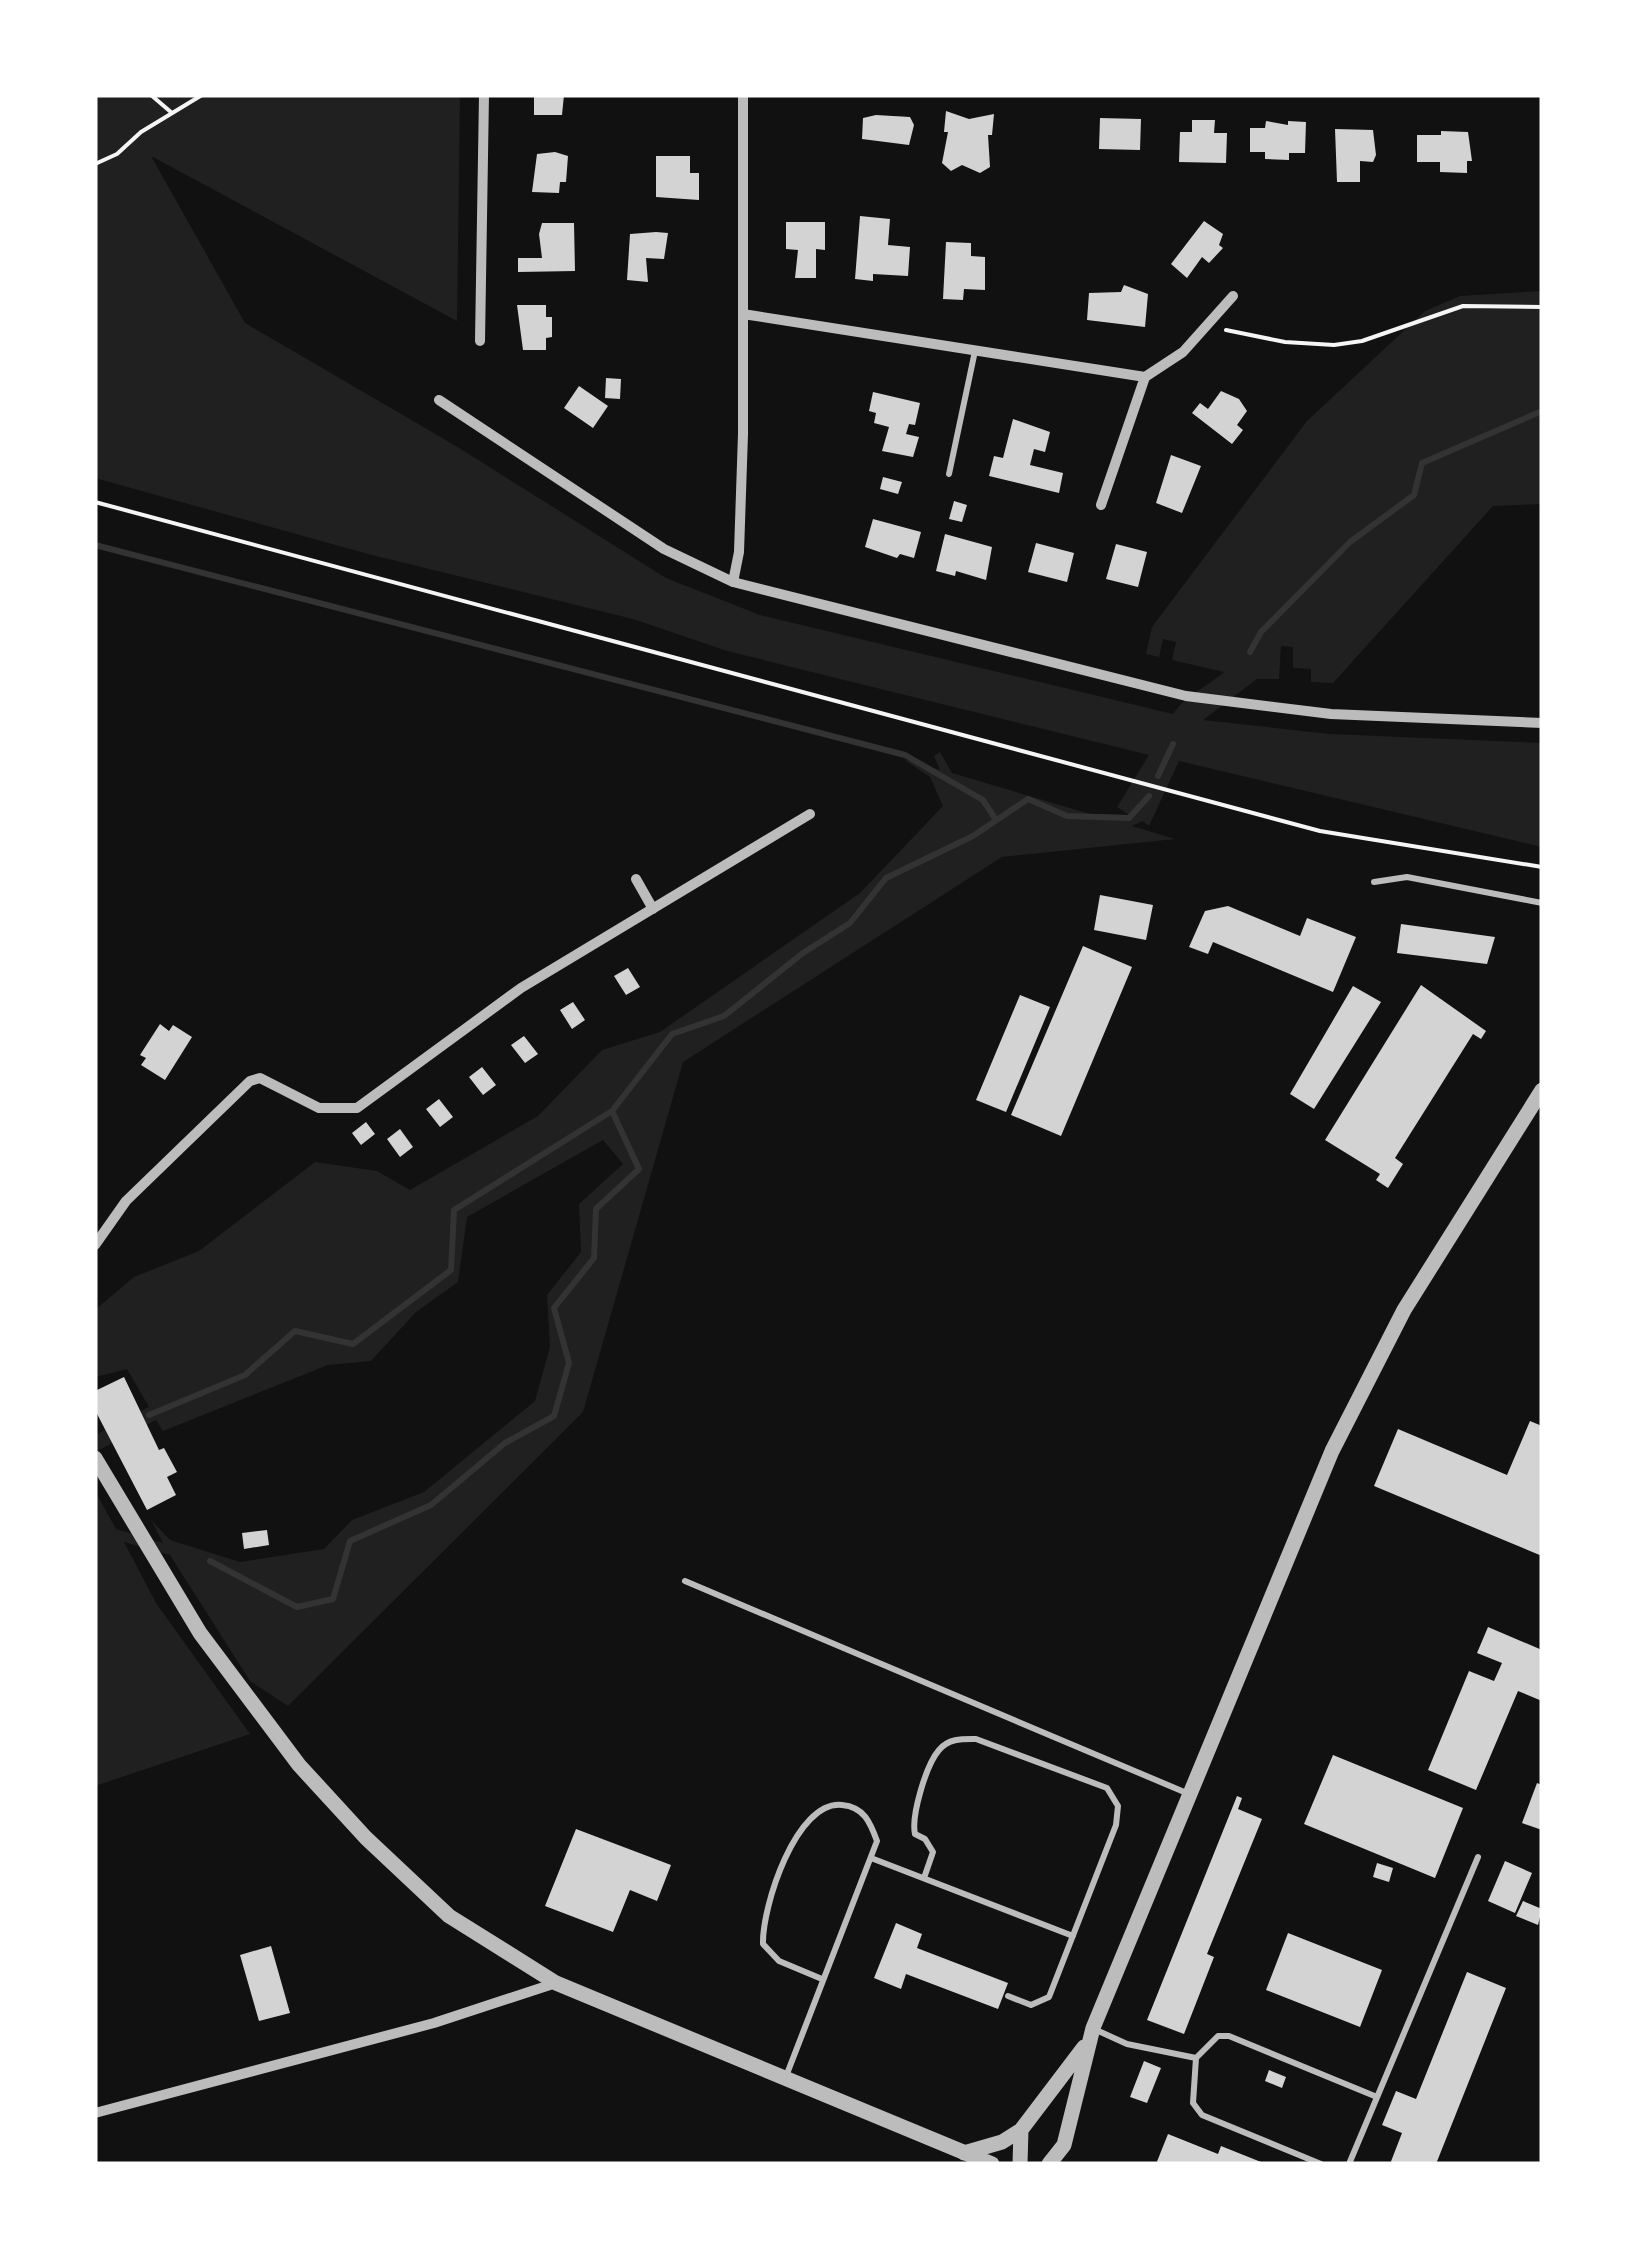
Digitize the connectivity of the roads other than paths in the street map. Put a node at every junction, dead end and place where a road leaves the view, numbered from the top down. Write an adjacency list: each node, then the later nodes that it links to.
1 (484, 95): 5 (street)
2 (743, 95): 4 (street)
3 (1233, 296): 7 (street)
4 (743, 314): 6 (street); 11 (street)
5 (480, 341)
6 (975, 352): 7 (street); 9 (lane)
7 (1145, 377): 10 (street)
8 (438, 400): 11 (street)
9 (949, 474)
10 (1101, 505)
11 (733, 582): 12 (street)
12 (1542, 724)
13 (810, 814): 17 (street)
14 (636, 879): 17 (street)
15 (1374, 882): 16 (lane)
16 (1542, 904)
17 (653, 909): 19 (street)
18 (1542, 1090): 22 (street)
19 (95, 1245)
20 (95, 1458): 28 (street)
21 (685, 1581): 22 (lane)
22 (1190, 1794): 30 (street)
23 (1478, 1857): 33 (lane)
24 (871, 1858): 25 (lane); 27 (lane); 27 (lane)
25 (924, 1878): 26 (lane); 26 (lane)
26 (1073, 1936): 29 (lane)
27 (822, 1979): 32 (lane)
28 (556, 1983): 32 (street); 34 (street)
29 (1008, 1996)
30 (1090, 2036): 31 (lane); 35 (street); 36 (street)
31 (1196, 2058): 33 (lane); 42 (lane)
32 (784, 2080): 37 (street)
33 (1377, 2097): 43 (lane)
34 (95, 2113)
35 (1021, 2130): 37 (street); 39 (street)
36 (1064, 2145): 40 (street); 41 (street)
37 (964, 2153): 38 (street)
38 (992, 2164)
39 (1020, 2164)
40 (1049, 2164)
41 (1066, 2164)
42 (1321, 2164)
43 (1349, 2164)

